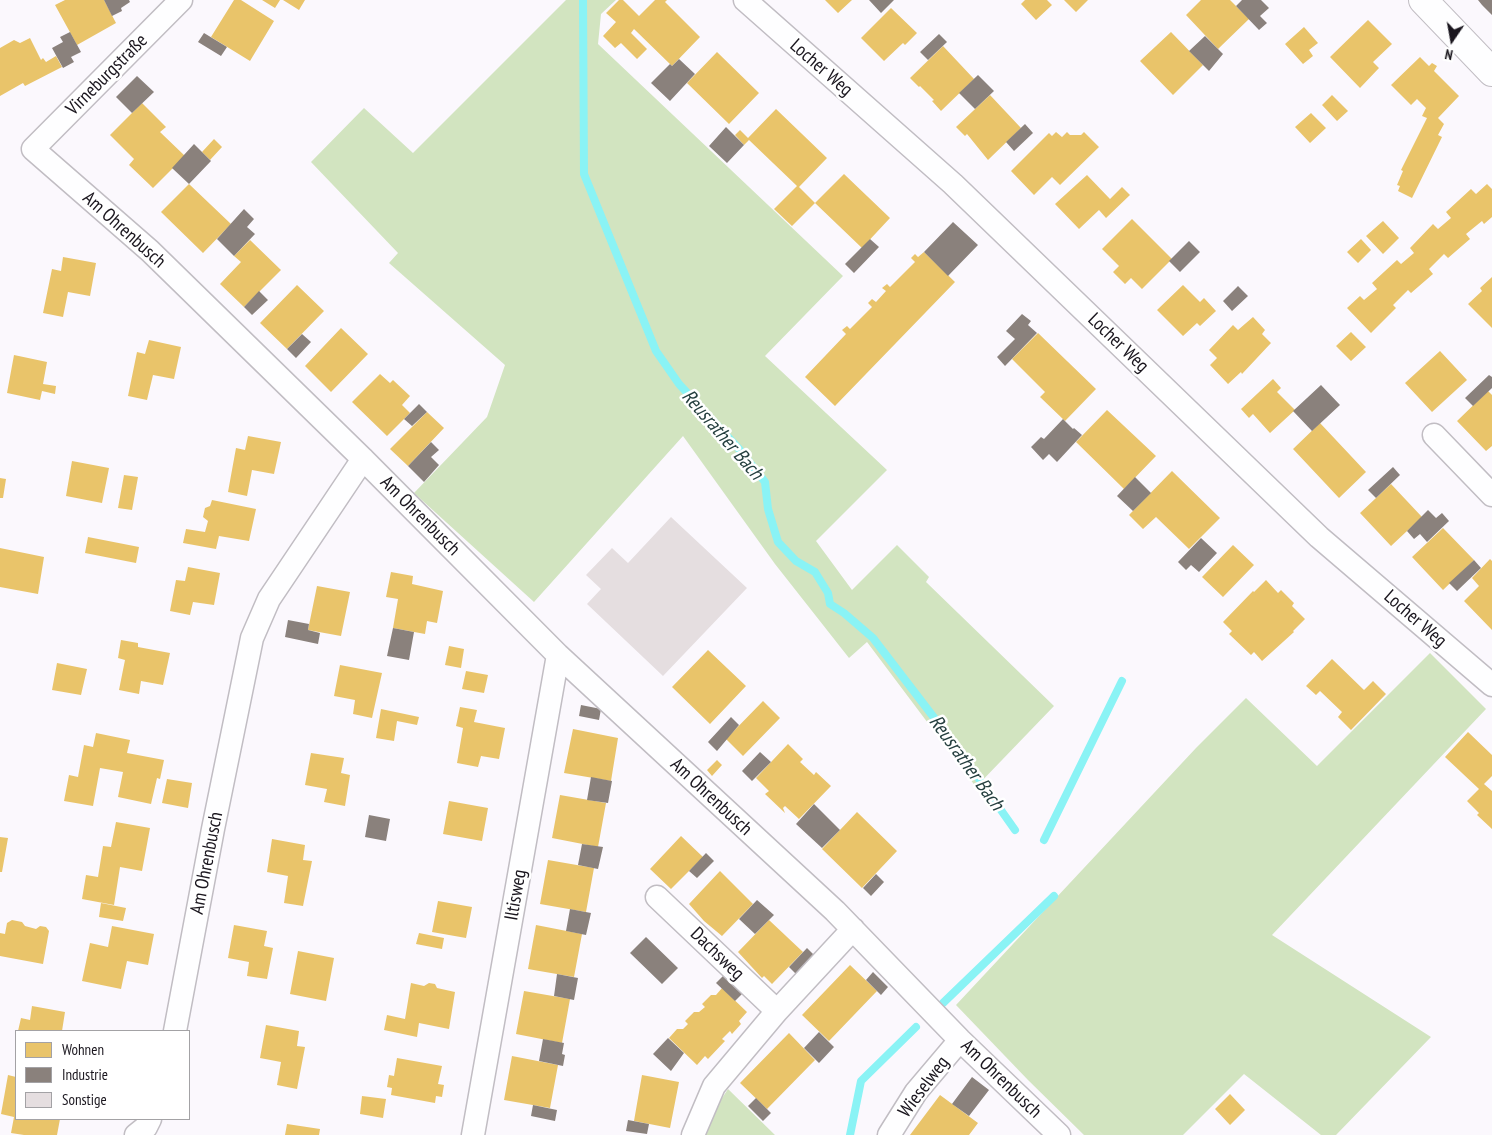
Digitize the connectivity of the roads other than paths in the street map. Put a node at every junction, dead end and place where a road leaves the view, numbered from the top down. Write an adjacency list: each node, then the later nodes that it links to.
1 (181, 0): 5 (street, Virneburgstraße)
2 (746, 0): 10 (street, Locher Weg)
3 (1423, 0): 4 (main road)
4 (1492, 72)
5 (33, 149): 7 (street, Am Ohrenbusch)
6 (1434, 435): 8 (street)
7 (363, 459): 9 (street, Am Ohrenbusch); 14 (street, Am Ohrenbusch)
8 (1492, 495)
9 (558, 655): 12 (street, Am Ohrenbusch); 18 (street, Iltisweg)
10 (1490, 679)
11 (657, 897): 13 (street, Dachsweg)
12 (853, 929): 13 (street); 15 (street, Am Ohrenbusch)
13 (777, 1011): 19 (street)
14 (175, 1030)
15 (960, 1040): 20 (street, Wieselweg); 21 (street, Am Ohrenbusch)
16 (150, 1120): 17 (street)
17 (136, 1135)
18 (474, 1135)
19 (693, 1135)
20 (889, 1135)
21 (1059, 1135)

